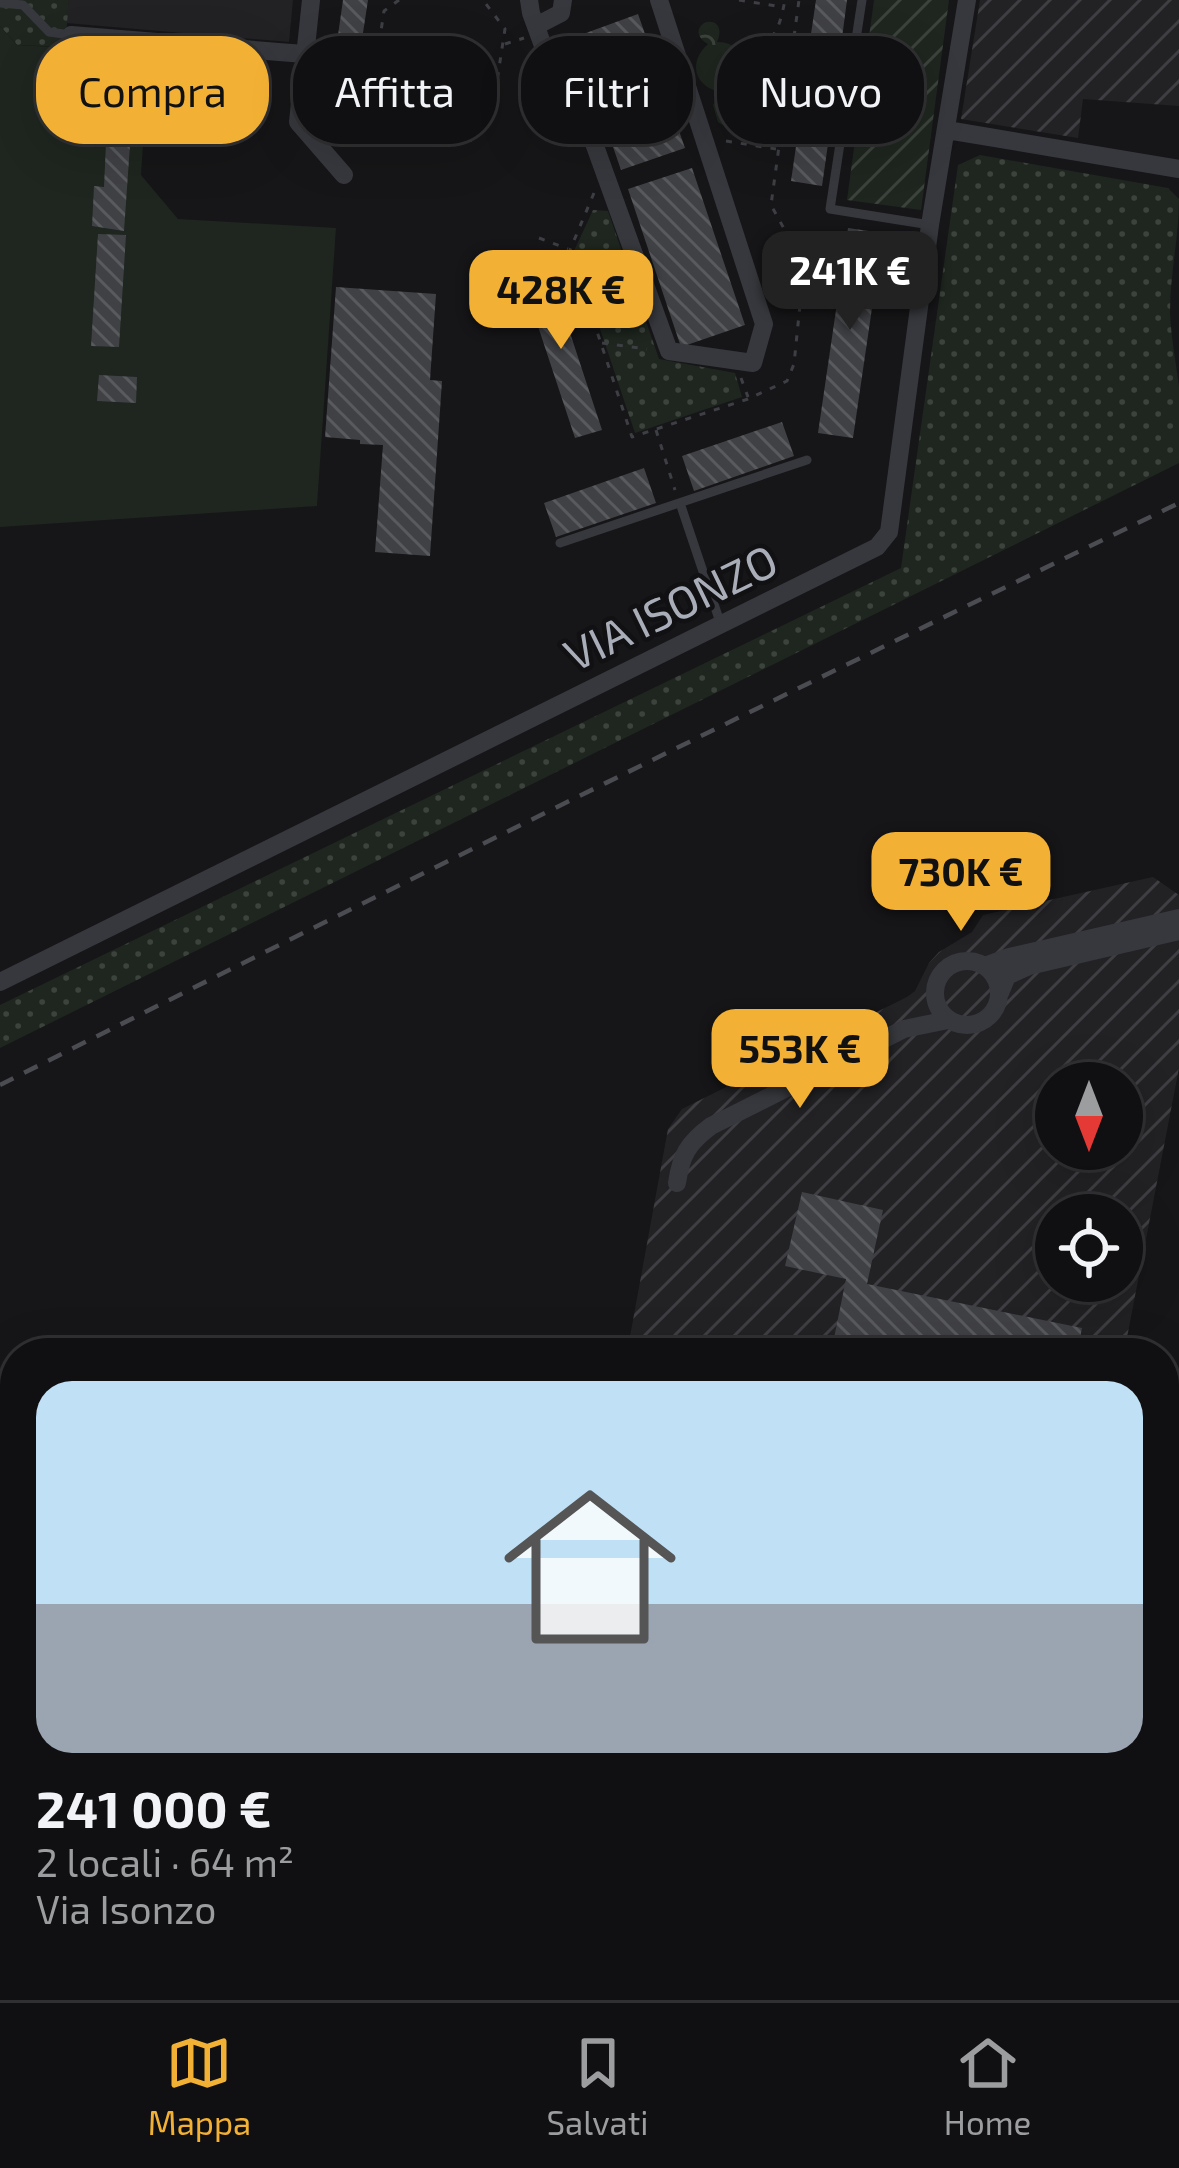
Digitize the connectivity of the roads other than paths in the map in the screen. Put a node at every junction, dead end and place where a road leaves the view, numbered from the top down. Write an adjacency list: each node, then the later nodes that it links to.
1 (311, 0): 10 (street)
2 (529, 0): 8 (street)
3 (563, 0): 8 (street)
4 (659, 0): 8 (street)
5 (862, 0): 16 (lane)
6 (967, 0): 12 (street, VIA ISONZO)
7 (0, 3): 9 (lane)
8 (536, 26)
9 (71, 35): 11 (street)
10 (306, 36)
11 (293, 54)
12 (947, 130): 14 (street); 16 (street, VIA ISONZO)
13 (317, 144): 15 (street)
14 (1179, 169)
15 (344, 175)
16 (930, 225): 20 (street, VIA ISONZO)
17 (807, 460): 18 (lane)
18 (680, 503): 19 (lane); 20 (lane)
19 (560, 543)
20 (721, 625): 24 (street, VIA ISONZO)
21 (1179, 918): 23 (street)
22 (1179, 932): 26 (street)
23 (985, 967): 25 (street); 26 (street)
24 (0, 982)
25 (934, 991): 27 (street); 28 (street)
26 (999, 998): 27 (street)
27 (948, 1020): 28 (street)
28 (904, 1029): 29 (street)
29 (677, 1183)

